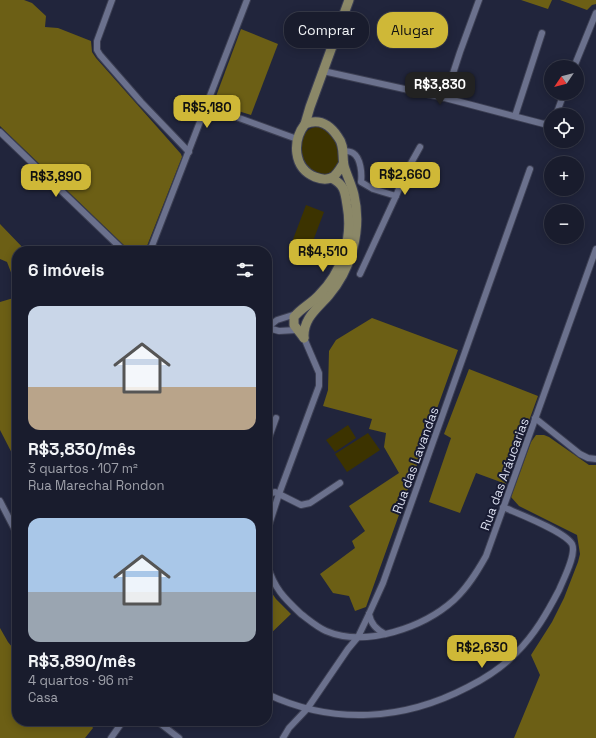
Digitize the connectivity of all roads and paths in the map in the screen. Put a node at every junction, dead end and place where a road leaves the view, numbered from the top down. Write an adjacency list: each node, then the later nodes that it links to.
1 (112, 0): 20 (street)
2 (247, 0): 10 (street)
3 (349, 0): 8 (street)
4 (479, 0): 9 (street)
5 (596, 13): 7 (street)
6 (542, 33): 12 (street)
7 (577, 60)
8 (323, 71): 9 (street); 11 (street)
9 (445, 98): 12 (street)
10 (206, 106): 17 (street); 20 (street)
11 (310, 107): 13 (street); 14 (street)
12 (515, 116): 15 (street)
13 (316, 121): 14 (street); 19 (street)
14 (305, 124): 17 (street)
15 (544, 124)
16 (0, 132): 25 (street)
17 (297, 139): 23 (street)
18 (420, 147): 24 (street)
19 (343, 151): 21 (street); 24 (street)
20 (189, 152): 26 (street)
21 (343, 164): 23 (street); 33 (street)
22 (530, 169): 46 (street, Rua das Lavandas)
23 (331, 178): 29 (street)
24 (396, 196): 28 (street)
25 (119, 246)
26 (152, 246)
27 (596, 249): 35 (street, Rua das Aráucarias)
28 (360, 274)
29 (296, 314): 30 (street); 32 (street)
30 (272, 325)
31 (272, 329): 32 (street)
32 (296, 330): 33 (street)
33 (304, 338): 40 (street)
34 (276, 418): 36 (street)
35 (536, 418): 37 (street); 42 (street, Rua das Aráucarias)
36 (272, 429)
37 (596, 460)
38 (340, 483): 40 (street)
39 (272, 493): 40 (street)
40 (279, 494): 43 (street)
41 (0, 501): 44 (street)
42 (503, 507): 47 (street, Rua das Aráucarias); 50 (street)
43 (272, 516)
44 (12, 524)
45 (272, 580): 48 (street, Rua das Aráucarias)
46 (369, 614): 47 (street); 48 (street, Rua das Lavandas)
47 (385, 634): 48 (street, Rua das Aráucarias)
48 (358, 637): 50 (street, Rua das Lavandas)
49 (272, 696): 50 (street)
50 (307, 709): 55 (street, Rua das Lavandas)
51 (119, 726): 53 (street)
52 (163, 726): 54 (street)
53 (110, 738)
54 (179, 738)
55 (283, 738)

